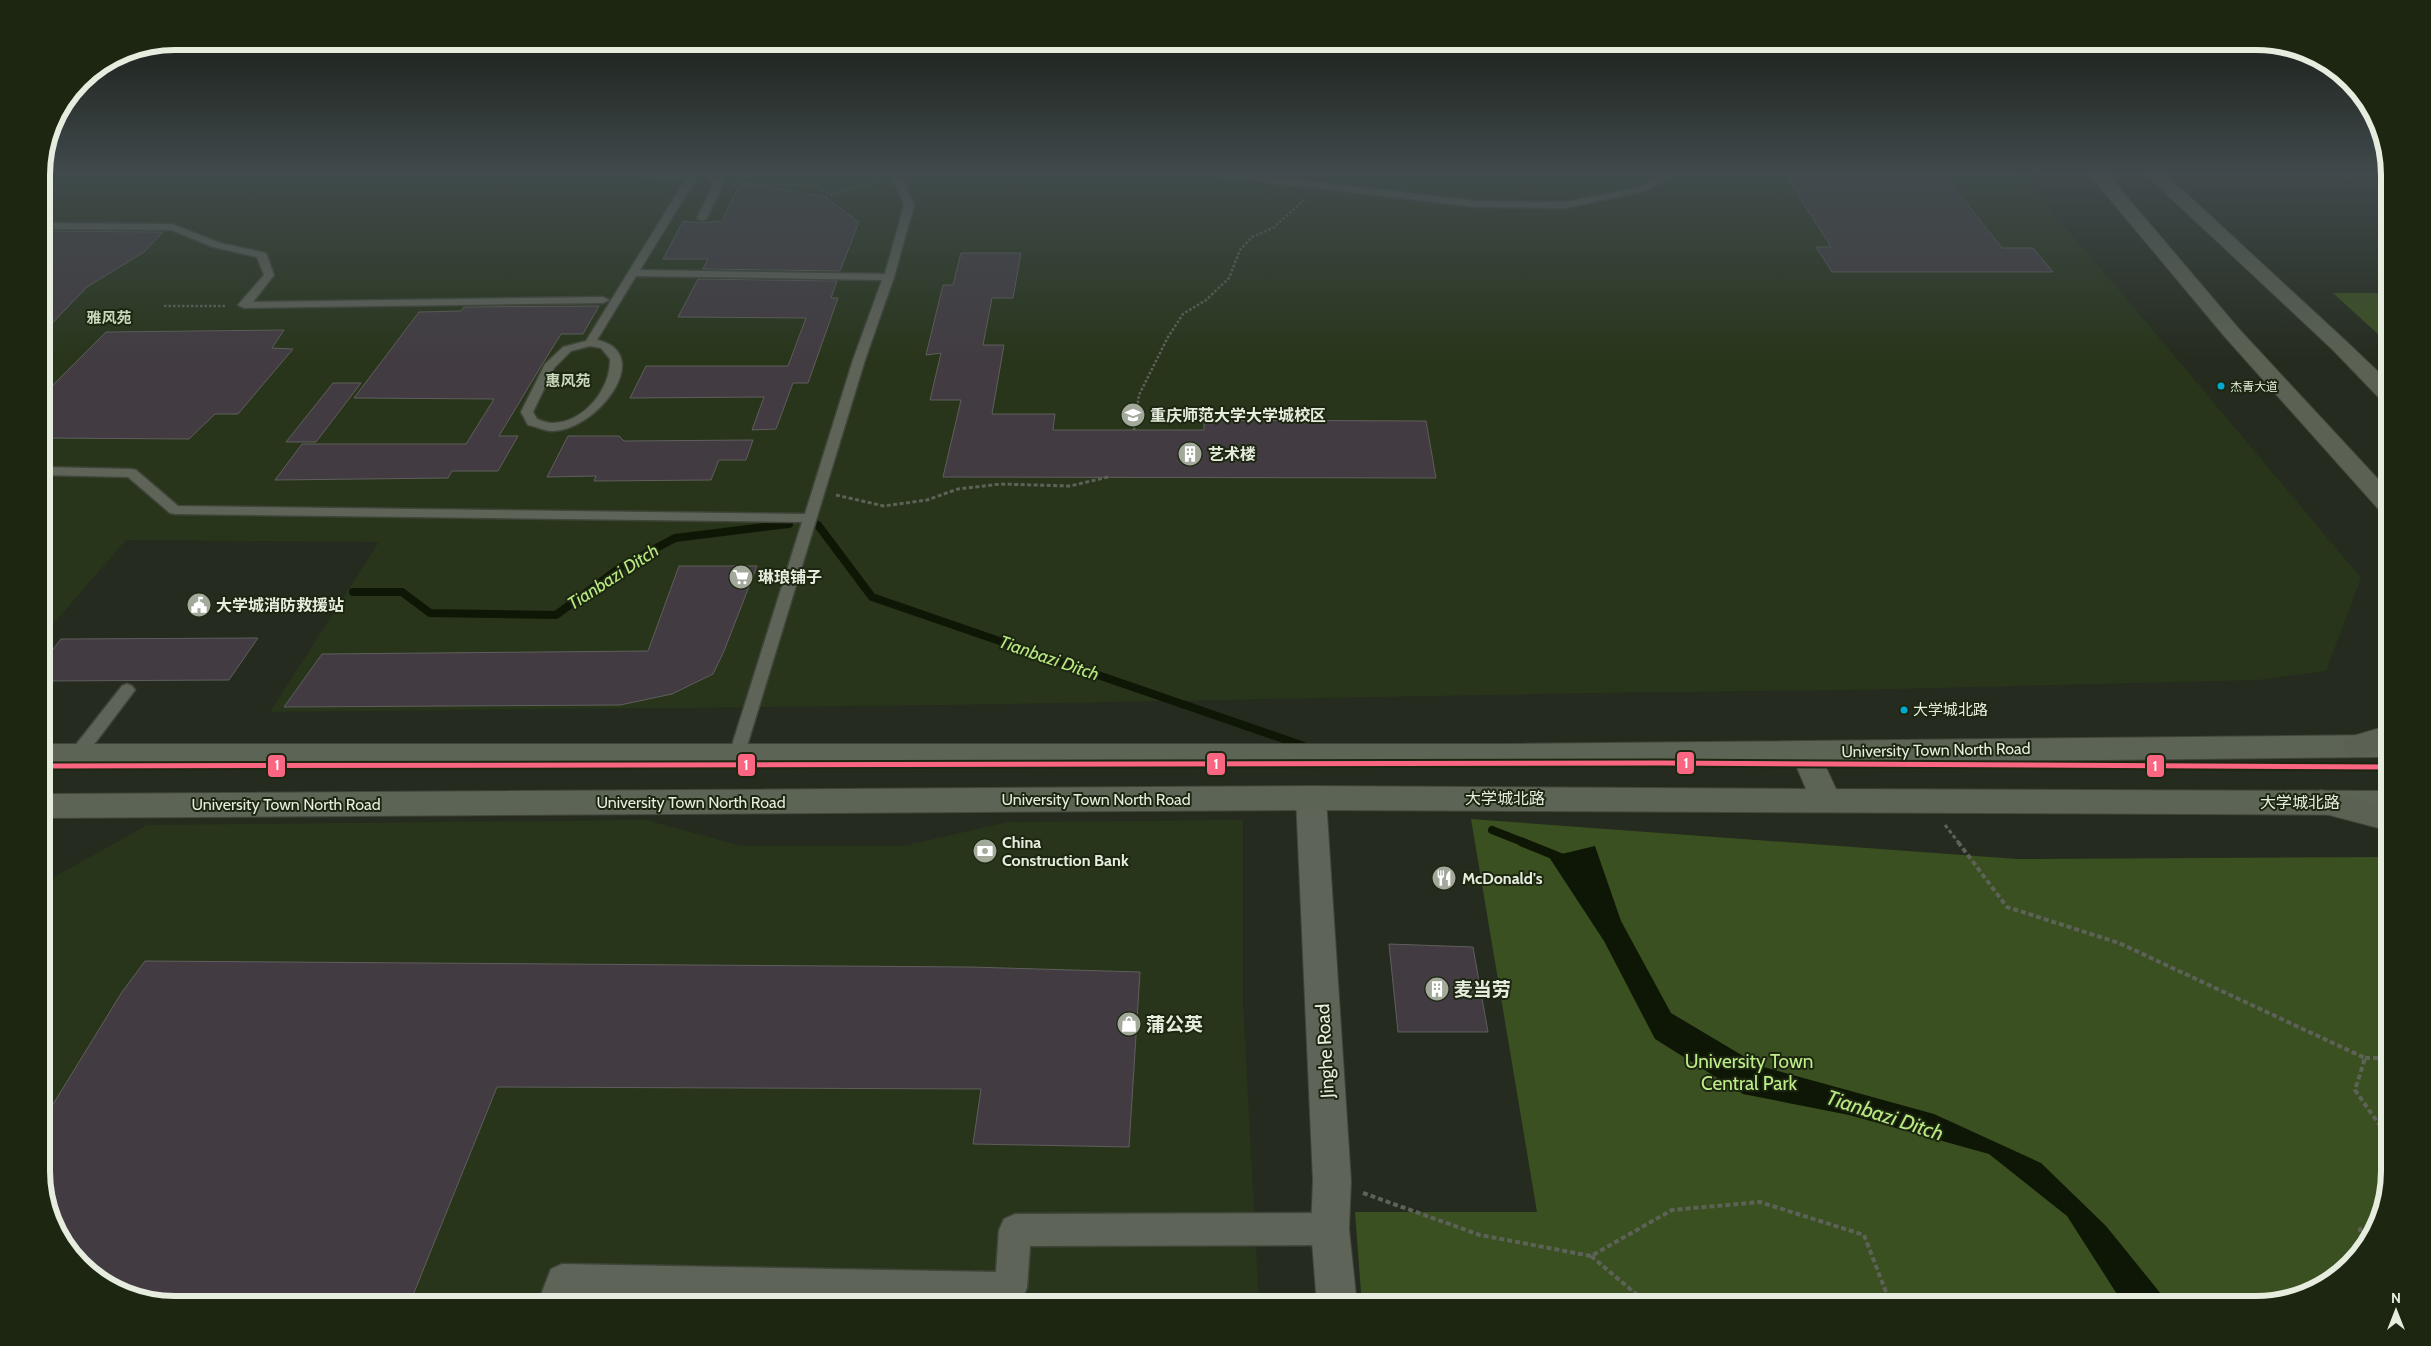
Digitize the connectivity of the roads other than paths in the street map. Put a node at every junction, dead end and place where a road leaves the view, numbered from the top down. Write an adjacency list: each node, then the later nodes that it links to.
1 (193, 235): 8 (lane)
2 (654, 235): 6 (lane)
3 (901, 235): 7 (lane)
4 (2149, 235): 12 (highway)
5 (2220, 235): 10 (highway)
6 (630, 273): 7 (lane); 9 (lane)
7 (889, 277): 13 (lane)
8 (603, 300)
9 (590, 343): 9 (lane)
10 (2381, 387)
11 (50, 471): 13 (lane)
12 (2381, 497)
13 (810, 518): 19 (lane)
14 (127, 690): 21 (lane)
15 (2381, 739): 16 (highway)
16 (2356, 746): 17 (main road, University Town North Road); 18 (main road, University Town North Road)
17 (2381, 746)
18 (1805, 752): 19 (main road, University Town North Road); 23 (main road)
19 (737, 754): 21 (main road, University Town North Road)
20 (50, 755): 21 (main road, University Town North Road)
21 (77, 755)
22 (1325, 798): 23 (main road, 大学城北路); 26 (main road, University Town North Road); 28 (street, Jinghe Road)
23 (1826, 800): 24 (main road, 大学城北路)
24 (2321, 802): 25 (main road, 大学城北路); 27 (highway)
25 (2381, 803)
26 (50, 811)
27 (2381, 817)
28 (1330, 1229): 29 (street); 30 (street, Jinghe Road)
29 (557, 1296)
30 (1336, 1296)

